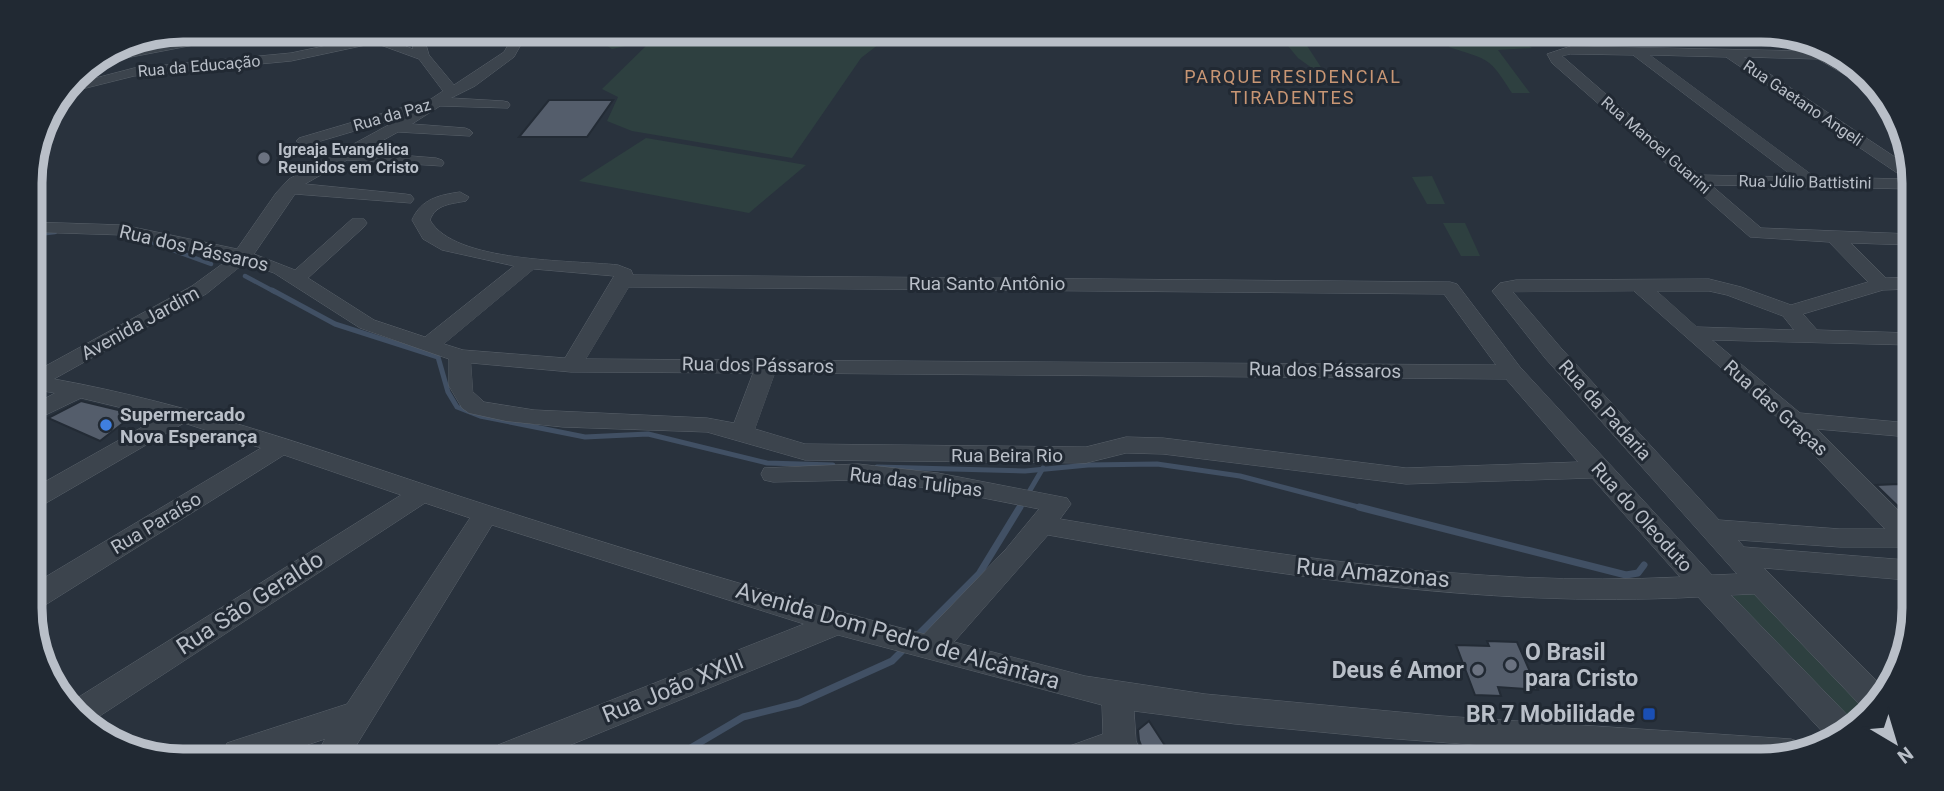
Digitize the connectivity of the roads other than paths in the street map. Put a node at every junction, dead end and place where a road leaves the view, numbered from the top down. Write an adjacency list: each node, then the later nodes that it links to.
1 (188, 42): 9 (street)
2 (288, 42): 3 (street)
3 (343, 42)
4 (348, 42): 14 (street, Rua da Educação)
5 (387, 42): 8 (street)
6 (516, 42): 15 (street)
7 (1597, 42): 10 (street)
8 (418, 43): 15 (street)
9 (134, 51)
10 (1609, 51): 11 (street); 23 (street, Rua Manoel Guarini)
11 (1637, 52): 12 (street); 24 (street)
12 (1729, 53): 13 (street); 22 (street, Rua Gaetano Angeli)
13 (1818, 55)
14 (80, 86)
15 (444, 97): 16 (street); 17 (street); 19 (street, Rua da Paz)
16 (503, 105)
17 (394, 127): 18 (street); 20 (street)
18 (465, 133)
19 (304, 141)
20 (342, 155): 21 (street); 26 (street)
21 (436, 163)
22 (1901, 168)
23 (1697, 180): 24 (street, Rua Júlio Battistini); 31 (street, Rua Manoel Guarini)
24 (1811, 182): 25 (street, Rua Júlio Battistini)
25 (1902, 184)
26 (290, 188): 28 (street); 33 (street, Avenida Jardim)
27 (460, 197): 34 (street)
28 (405, 199)
29 (358, 223): 35 (street)
30 (42, 227): 33 (street, Rua dos Pássaros)
31 (1836, 238): 32 (street); 38 (street)
32 (1902, 240)
33 (243, 256): 35 (street, Rua dos Pássaros); 50 (street, Avenida Jardim)
34 (530, 263): 36 (street, Rua Santo Antônio); 45 (street)
35 (297, 278): 45 (street, Rua dos Pássaros)
36 (623, 281): 40 (street, Rua Santo Antônio); 47 (street)
37 (1902, 283): 38 (street)
38 (1881, 284): 41 (street)
39 (1639, 285): 41 (street); 42 (street, Rua das Graças); 65 (street, Rua da Padaria)
40 (1452, 289): 49 (street, Rua do Oleoduto)
41 (1790, 312): 43 (street)
42 (1691, 333): 43 (street); 55 (street, Rua das Graças)
43 (1813, 338): 44 (street)
44 (1902, 339)
45 (429, 345): 46 (street, Rua dos Pássaros)
46 (460, 356): 47 (street, Rua dos Pássaros); 57 (street, Rua Beira Rio)
47 (571, 365): 48 (street, Rua dos Pássaros)
48 (767, 365): 49 (street, Rua dos Pássaros); 57 (street)
49 (1512, 372): 59 (street, Rua do Oleoduto)
50 (42, 376)
51 (42, 384): 52 (street, Avenida Dom Pedro de Alcântara)
52 (77, 391): 53 (street); 54 (street, Avenida Dom Pedro de Alcântara)
53 (42, 410)
54 (181, 415): 58 (street, Avenida Dom Pedro de Alcântara); 62 (street)
55 (1794, 420): 56 (street); 66 (street, Rua das Graças)
56 (1902, 429)
57 (742, 432): 59 (street, Rua Beira Rio)
58 (280, 447): 61 (street, Avenida Dom Pedro de Alcântara); 72 (street, Rua Paraíso)
59 (1600, 470): 71 (street, Rua do Oleoduto)
60 (773, 474): 63 (street, Rua das Tulipas)
61 (424, 492): 64 (street, Avenida Dom Pedro de Alcântara); 77 (street, Rua São Geraldo)
62 (42, 494)
63 (1048, 510): 71 (street, Rua Amazonas); 74 (street)
64 (486, 514): 73 (street, Avenida Dom Pedro de Alcântara); 78 (street)
65 (1715, 529): 67 (street); 68 (street)
66 (1902, 531)
67 (1902, 537)
68 (1738, 556): 69 (street); 70 (street)
69 (1902, 570)
70 (1762, 583): 71 (street, Rua Amazonas); 76 (street)
71 (1706, 588): 79 (street, Rua do Oleoduto)
72 (42, 593)
73 (837, 623): 74 (street, Avenida Dom Pedro de Alcântara); 82 (street, Rua João XXIII)
74 (922, 647): 75 (street, Avenida Dom Pedro de Alcântara)
75 (1117, 695): 83 (street); 84 (street, Avenida Dom Pedro de Alcântara)
76 (1871, 696)
77 (85, 709)
78 (356, 715): 80 (street); 81 (street)
79 (1837, 726)
80 (254, 749)
81 (336, 749)
82 (525, 749)
83 (1124, 749)
84 (1731, 749)

